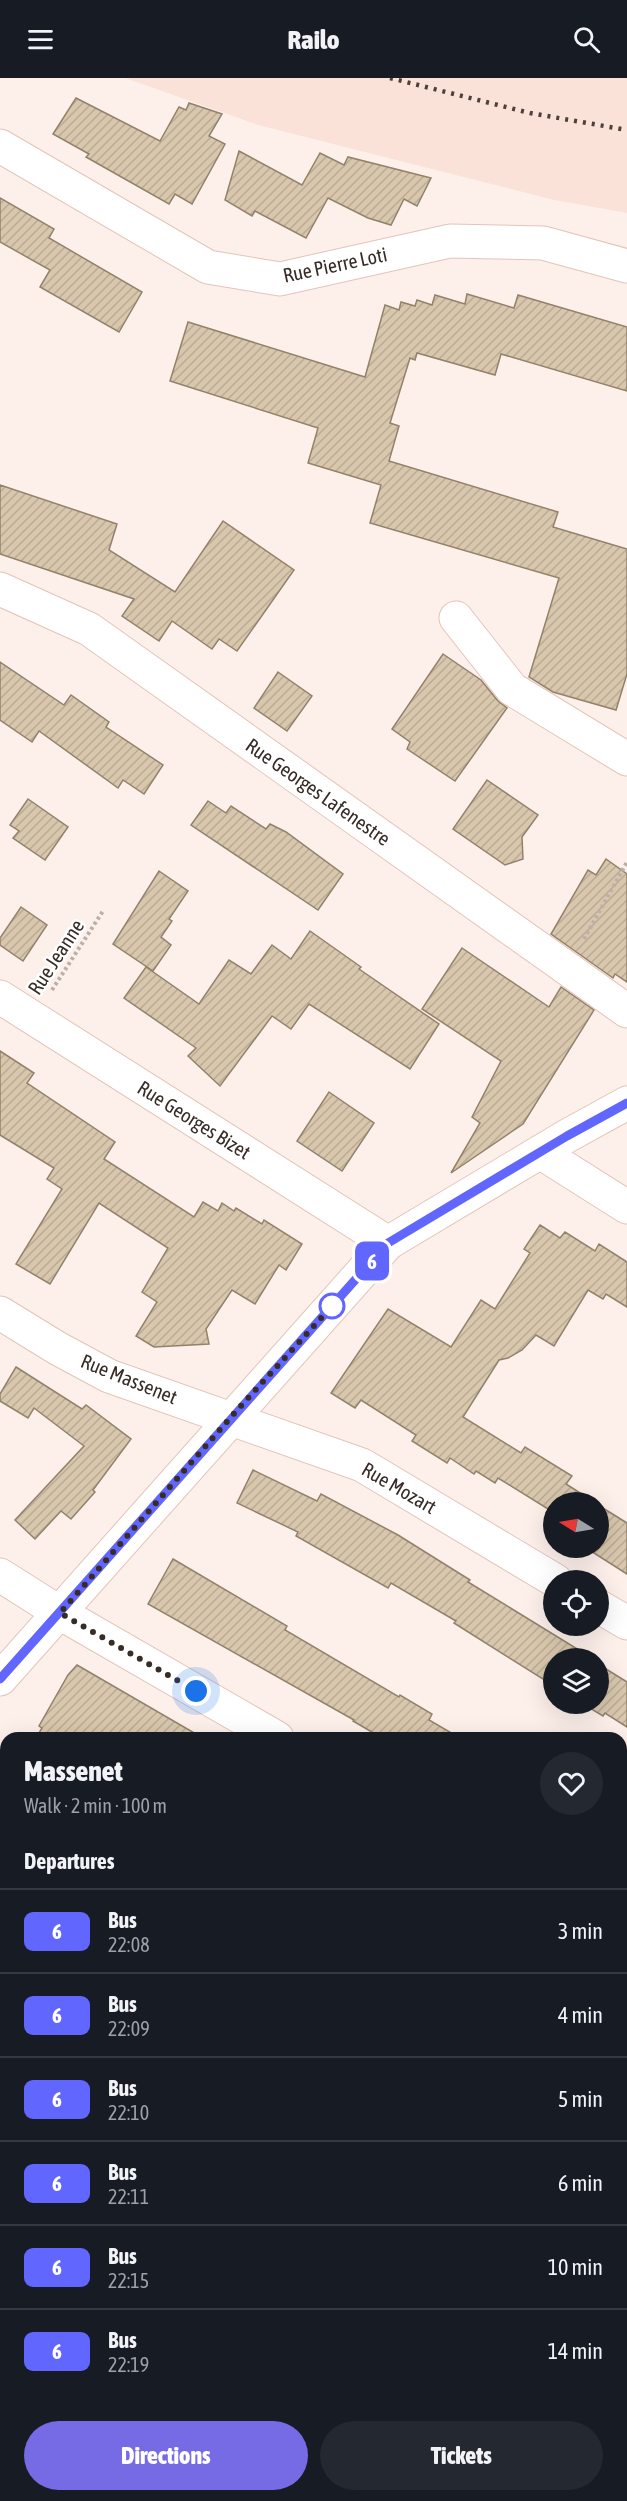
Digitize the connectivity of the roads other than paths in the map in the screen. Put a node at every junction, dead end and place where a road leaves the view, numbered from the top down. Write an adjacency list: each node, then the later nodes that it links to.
1 (0, 146): 2 (street, Rue Pierre Loti)
2 (627, 266)
3 (0, 589): 7 (street, Rue Georges Lafenestre)
4 (456, 618): 5 (street)
5 (627, 759)
6 (0, 997): 11 (street, Rue Georges Bizet)
7 (627, 1011)
8 (627, 1103): 9 (street)
9 (540, 1152): 10 (street); 11 (street)
10 (627, 1207)
11 (388, 1243): 13 (street)
12 (0, 1313): 13 (street, Rue Massenet)
13 (231, 1417): 14 (street, Rue Mozart); 17 (street)
14 (543, 1573)
15 (0, 1575): 17 (street)
16 (609, 1612): 18 (street)
17 (60, 1613): 19 (street); 20 (street)
18 (627, 1623)
19 (0, 1679)
20 (267, 1732)

